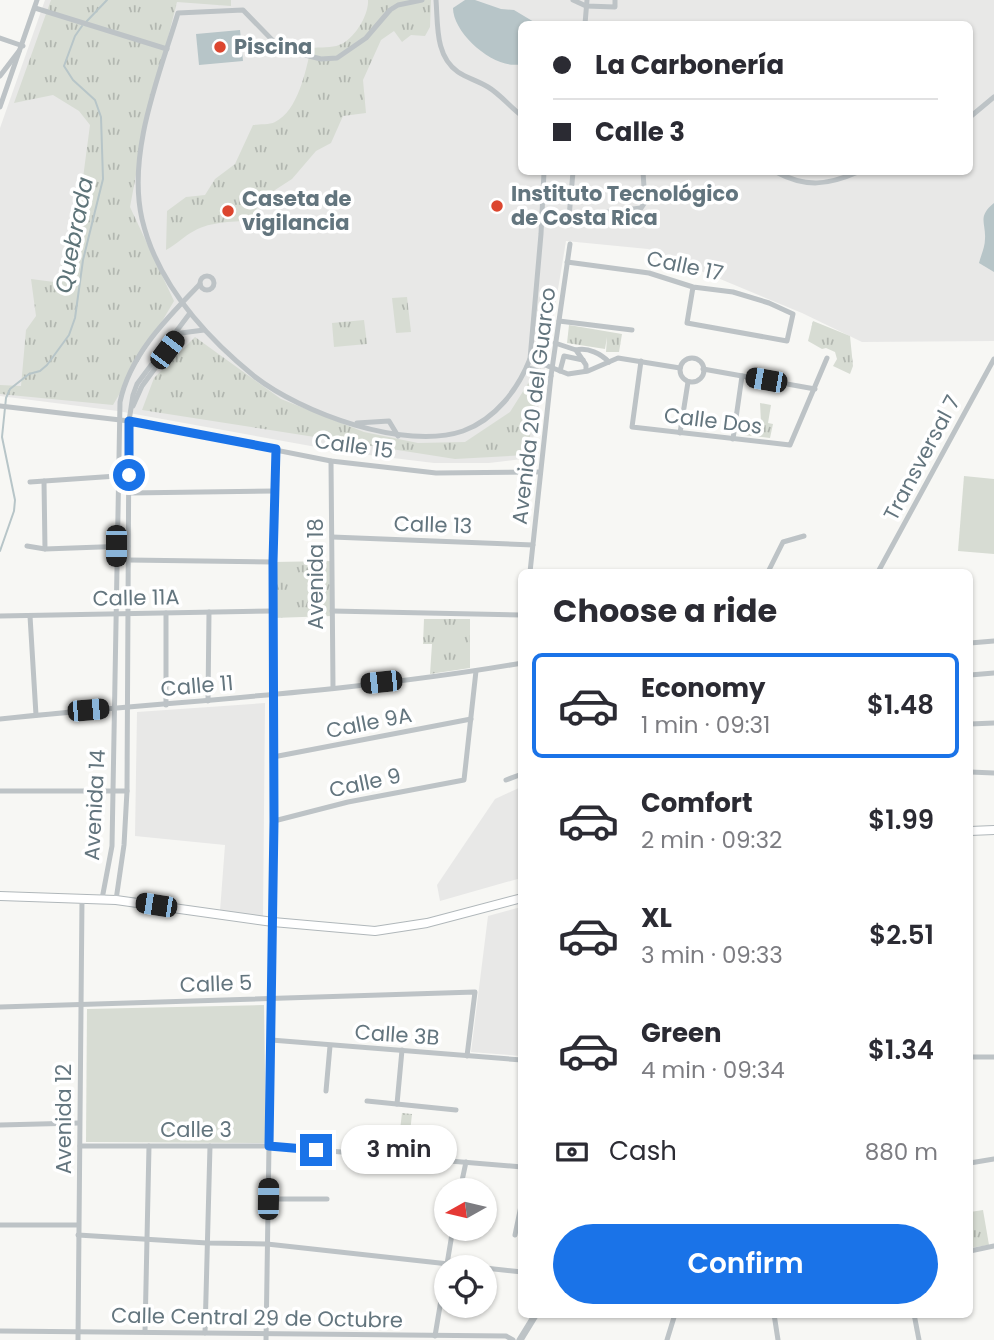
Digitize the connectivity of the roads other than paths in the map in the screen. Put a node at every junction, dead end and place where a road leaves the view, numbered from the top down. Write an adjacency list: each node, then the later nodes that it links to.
1 (37, 0): 7 (street)
2 (422, 0): 11 (street)
3 (436, 0): 15 (street)
4 (573, 0): 6 (street)
5 (615, 0): 6 (street)
6 (586, 3): 8 (street)
7 (34, 8): 10 (street); 11 (street)
8 (585, 21)
9 (0, 38): 10 (street)
10 (23, 46): 12 (street); 14 (street)
11 (167, 49): 28 (street)
12 (0, 76)
13 (994, 97): 16 (street)
14 (0, 107)
15 (518, 112)
16 (973, 114)
17 (544, 175): 23 (street)
18 (573, 175): 22 (street)
19 (643, 175): 22 (street)
20 (783, 175): 21 (street)
21 (849, 175)
22 (569, 218): 23 (street)
23 (542, 223): 36 (street)
24 (570, 244): 25 (street, Avenida 20 del Guarco)
25 (567, 262): 27 (street, Calle 17); 30 (street, Avenida 20 del Guarco)
26 (200, 284): 28 (street, Avenida 14)
27 (693, 286): 27 (street, Calle 17)
28 (181, 302): 29 (street); 53 (street, Avenida 14)
29 (190, 313): 31 (street); 52 (street)
30 (559, 320): 32 (street); 33 (street, Avenida 20 del Guarco)
31 (204, 330): 52 (street); 55 (street)
32 (632, 330)
33 (555, 343): 34 (street); 42 (street, Avenida 20 del Guarco)
34 (576, 350): 38 (street); 40 (street)
35 (827, 358): 50 (street)
36 (530, 359): 41 (street); 42 (street)
37 (994, 359): 78 (street, Transversal 7)
38 (583, 360): 45 (street); 46 (street)
39 (641, 361): 40 (street); 43 (street); 56 (street, Calle Dos)
40 (609, 362): 46 (street)
41 (527, 367): 47 (street); 57 (street)
42 (552, 368): 45 (street); 47 (street, Avenida 20 del Guarco)
43 (680, 368): 44 (street); 49 (street)
44 (703, 369): 48 (street); 49 (street)
45 (560, 371): 46 (street)
46 (586, 371)
47 (551, 376): 61 (street, Avenida 20 del Guarco)
48 (742, 376): 50 (street); 58 (street)
49 (688, 382): 56 (street)
50 (815, 388): 58 (street, Calle Dos)
51 (0, 407): 53 (street, Calle 15)
52 (131, 412): 54 (street, Avenida 14)
53 (118, 419): 54 (street, Calle 15); 62 (street, Avenida 14)
54 (129, 421): 59 (street, Calle 15); 66 (street, Avenida 14)
55 (353, 423): 57 (street); 57 (street)
56 (680, 433): 58 (street, Calle Dos)
57 (398, 436)
58 (733, 439)
59 (276, 449): 60 (street, Calle 15); 65 (street)
60 (331, 461): 61 (street, Calle 15); 68 (street, Avenida 18)
61 (539, 472): 69 (street, Avenida 20 del Guarco)
62 (117, 476): 63 (street); 70 (street, Avenida 14)
63 (44, 481): 64 (street); 73 (street)
64 (30, 482)
65 (274, 491): 66 (street); 75 (street)
66 (129, 492): 71 (street, Avenida 14)
67 (804, 536): 77 (street)
68 (332, 537): 69 (street, Calle 13); 80 (street, Avenida 18)
69 (533, 545): 76 (street, Avenida 20 del Guarco)
70 (116, 546): 71 (street); 73 (street); 83 (street, Avenida 14)
71 (128, 546): 74 (street, Avenida 14)
72 (27, 547): 73 (street)
73 (45, 549)
74 (129, 560): 75 (street); 84 (street, Avenida 14)
75 (273, 562): 79 (street)
76 (530, 569)
77 (770, 569)
78 (880, 569)
79 (272, 611): 81 (street, Calle 11A); 95 (street)
80 (332, 611): 86 (street); 94 (street, Avenida 18)
81 (209, 612): 82 (street, Calle 11A); 96 (street)
82 (166, 613): 84 (street, Calle 11A); 97 (street)
83 (115, 614): 84 (street, Calle 11A); 85 (street, Calle 11A); 99 (street, Avenida 14)
84 (127, 614): 98 (street, Avenida 14)
85 (30, 615): 87 (street, Calle 11A); 100 (street)
86 (518, 615)
87 (0, 616)
88 (994, 641): 89 (street)
89 (973, 643)
90 (518, 663): 91 (street, Calle 11)
91 (476, 671): 94 (street, Calle 11); 102 (street)
92 (994, 673): 93 (street)
93 (973, 675)
94 (333, 687): 95 (street, Calle 11)
95 (272, 696): 96 (street, Calle 11); 105 (street)
96 (208, 701): 97 (street, Calle 11)
97 (166, 705): 98 (street, Calle 11)
98 (128, 707): 99 (street, Calle 11); 112 (street, Avenida 14)
99 (115, 708): 100 (street, Calle 11); 111 (street, Avenida 14)
100 (36, 715): 101 (street, Calle 11)
101 (0, 719)
102 (471, 719): 105 (street, Calle 9A); 113 (street, Calle 9)
103 (994, 723): 104 (street)
104 (973, 724)
105 (273, 757): 113 (street)
106 (973, 772): 107 (street)
107 (994, 774)
108 (518, 776): 109 (street)
109 (506, 780)
110 (0, 791): 111 (street)
111 (113, 791): 112 (street); 118 (street, Avenida 14)
112 (127, 791): 120 (street, Avenida 14)
113 (274, 821): 121 (street)
114 (993, 829): 115 (main road)
115 (973, 831)
116 (0, 896): 117 (main road)
117 (82, 898): 118 (main road); 123 (street, Avenida 12)
118 (102, 899): 120 (main road)
119 (518, 899): 121 (main road)
120 (116, 900): 121 (main road)
121 (272, 922): 122 (street)
122 (271, 998): 123 (street, Calle 5); 125 (street); 128 (street, Calle 5)
123 (80, 1004): 124 (street, Calle 5); 136 (street, Avenida 12)
124 (0, 1007)
125 (271, 1040): 126 (street, Calle 3B); 141 (street)
126 (330, 1046): 127 (street, Calle 3B); 132 (street)
127 (402, 1051): 128 (street, Calle 3B); 134 (street)
128 (467, 1056): 131 (street, Calle 3B)
129 (973, 1057): 130 (street)
130 (994, 1057)
131 (518, 1060)
132 (326, 1091)
133 (366, 1101): 134 (street)
134 (397, 1104): 135 (street)
135 (456, 1110)
136 (79, 1123): 137 (street); 138 (street, Avenida 12)
137 (0, 1125)
138 (80, 1146): 139 (street, Calle 3); 151 (street, Avenida 12)
139 (149, 1146): 140 (street, Calle 3); 154 (street)
140 (210, 1146): 141 (street, Calle 3); 155 (street)
141 (269, 1146): 143 (street, Calle 3); 147 (street)
142 (994, 1159): 144 (street)
143 (466, 1162): 145 (street, Calle 3); 146 (street)
144 (973, 1162)
145 (518, 1167)
146 (463, 1178)
147 (268, 1199): 148 (street); 156 (street)
148 (327, 1199)
149 (518, 1220): 152 (street)
150 (0, 1225): 151 (street)
151 (78, 1225): 153 (street, Avenida 12)
152 (515, 1234)
153 (78, 1235): 154 (street); 168 (street, Avenida 12)
154 (146, 1239): 155 (street); 169 (street)
155 (207, 1243): 156 (street); 171 (street)
156 (267, 1244): 159 (street); 173 (street)
157 (994, 1246): 158 (street)
158 (973, 1250)
159 (434, 1263)
160 (497, 1269): 161 (street)
161 (518, 1272)
162 (438, 1318): 172 (street)
163 (534, 1318): 179 (street)
164 (674, 1318): 180 (street)
165 (775, 1318): 181 (street)
166 (915, 1318): 182 (street)
167 (0, 1331): 168 (street, Calle Central 29 de Octubre)
168 (78, 1331): 169 (street, Calle Central 29 de Octubre); 176 (street, Avenida 12)
169 (145, 1332): 170 (street, Calle Central 29 de Octubre)
170 (169, 1332): 171 (street, Calle Central 29 de Octubre); 177 (street)
171 (205, 1333): 173 (street, Calle Central 29 de Octubre)
172 (435, 1336): 175 (street, Calle Central 29 de Octubre); 178 (street, Calle Central 29 de Octubre)
173 (266, 1337): 174 (street, Calle Central 29 de Octubre)
174 (340, 1337): 175 (street, Calle Central 29 de Octubre)
175 (412, 1338)
176 (78, 1340)
177 (169, 1340)
178 (513, 1340)
179 (520, 1340)
180 (667, 1340)
181 (778, 1340)
182 (919, 1340)

